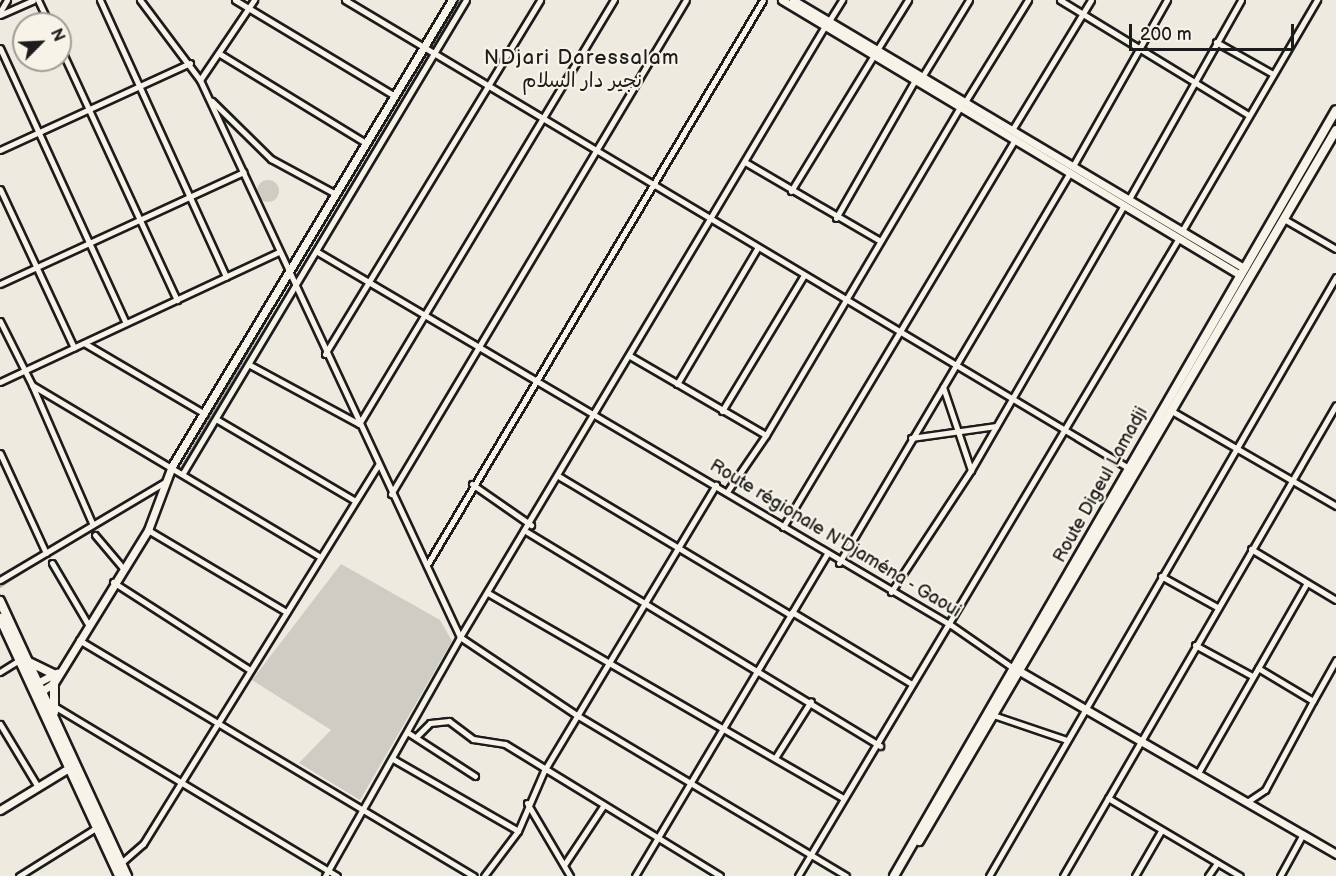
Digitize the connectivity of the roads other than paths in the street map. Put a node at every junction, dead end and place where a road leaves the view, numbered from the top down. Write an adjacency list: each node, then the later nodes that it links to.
1 (7, 0): 26 (street)
2 (33, 0): 26 (street)
3 (100, 0): 42 (street)
4 (235, 0): 25 (street)
5 (254, 0): 25 (street)
6 (345, 0): 31 (street)
7 (452, 0): 31 (street)
8 (466, 0): 35 (street)
9 (540, 0): 43 (street)
10 (614, 0): 50 (street)
11 (686, 0): 57 (street)
12 (763, 0): 61 (street)
13 (782, 0): 28 (street)
14 (793, 0): 28 (street)
15 (842, 0): 28 (street)
16 (908, 0): 33 (street)
17 (969, 0): 39 (street)
18 (1028, 0): 46 (street)
19 (1060, 0): 27 (street)
20 (1091, 0): 27 (street)
21 (1167, 0): 32 (street)
22 (1241, 0): 29 (street)
23 (1317, 0): 38 (street)
24 (143, 1): 36 (street)
25 (249, 8): 34 (street); 44 (street)
26 (0, 14)
27 (1083, 14): 32 (street); 51 (street)
28 (827, 24): 33 (street); 58 (street)
29 (1216, 42): 38 (street); 41 (street)
30 (0, 48): 53 (street)
31 (424, 48): 35 (street); 44 (street)
32 (1140, 48): 41 (street); 59 (street)
33 (876, 53): 39 (street); 63 (street)
34 (220, 54): 40 (street); 55 (street)
35 (434, 54): 43 (street); 76 (street)
36 (190, 63): 40 (street); 42 (street)
37 (71, 72): 47 (street)
38 (1271, 73): 49 (street)
39 (919, 78): 46 (street); 67 (street)
40 (200, 80): 45 (street)
41 (1193, 81): 49 (street); 66 (street)
42 (139, 86): 47 (street); 65 (street)
43 (488, 86): 50 (street); 84 (street)
44 (393, 95): 55 (street)
45 (208, 97): 60 (street); 64 (street)
46 (962, 104): 51 (street); 54 (street); 72 (street)
47 (88, 109): 53 (street); 69 (street)
48 (1336, 110): 79 (main road, Route Digeul Lamadji)
49 (1247, 114): 71 (street)
50 (543, 119): 57 (street); 89 (street)
51 (1012, 130): 59 (street)
52 (1336, 130): 68 (main road, Route Digeul Lamadji)
53 (39, 131): 56 (street); 73 (street)
54 (1015, 140): 59 (street); 92 (street)
55 (364, 142): 64 (street)
56 (0, 150)
57 (597, 152): 61 (street); 94 (street)
58 (745, 162): 63 (street); 70 (street)
59 (1071, 169): 66 (street); 99 (street)
60 (244, 172): 65 (street); 77 (street)
61 (654, 185): 70 (street); 101 (street)
62 (0, 189): 78 (street)
63 (791, 191): 67 (street)
64 (334, 192): 80 (street)
65 (188, 196): 69 (street); 82 (street)
66 (1126, 202): 71 (street); 106 (street)
67 (836, 218): 72 (street)
68 (1284, 219): 75 (street); 110 (main road, Route Digeul Lamadji)
69 (138, 220): 73 (street); 87 (street)
70 (711, 220): 74 (street); 97 (street)
71 (1180, 234): 79 (street); 116 (street)
72 (880, 242): 88 (street)
73 (90, 243): 78 (street); 91 (street)
74 (758, 247): 81 (street); 103 (street)
75 (1336, 249)
76 (316, 251): 84 (street, Route régionale N'Djaména - Gaoui); 85 (street)
77 (279, 252): 80 (street); 82 (street)
78 (35, 267): 86 (street); 95 (street)
79 (1242, 271): 108 (main road, Route Digeul Lamadji)
80 (288, 273): 85 (street); 112 (street)
81 (804, 275): 88 (street); 109 (street)
82 (226, 277): 87 (street)
83 (1336, 278): 120 (street)
84 (368, 282): 89 (street, Route régionale N'Djaména - Gaoui); 96 (street)
85 (296, 283): 96 (street); 98 (street)
86 (0, 284)
87 (177, 300): 91 (street)
88 (846, 301): 92 (street); 118 (street)
89 (424, 315): 94 (street, Route régionale N'Djaména - Gaoui); 114 (street)
90 (0, 321): 100 (street)
91 (126, 323): 93 (street)
92 (900, 333): 99 (street); 139 (street)
93 (84, 343): 95 (street); 112 (street)
94 (479, 346): 101 (street, Route régionale N'Djaména - Gaoui); 134 (street)
95 (74, 348): 100 (street)
96 (325, 354): 114 (street)
97 (630, 356): 103 (street); 111 (street)
98 (250, 365): 113 (street); 114 (street)
99 (957, 365): 105 (street); 106 (street)
100 (24, 371): 102 (street); 104 (street)
101 (535, 379): 111 (street, Route régionale N'Djaména - Gaoui); 131 (street)
102 (0, 382)
103 (677, 384): 109 (street)
104 (32, 385): 123 (street); 137 (street)
105 (943, 387): 117 (street); 119 (street)
106 (1013, 398): 115 (street); 116 (street)
107 (1336, 405): 130 (street)
108 (1163, 406): 110 (street); 124 (main road, Route Digeul Lamadji)
109 (722, 411): 118 (street)
110 (1173, 411): 120 (street); 127 (main road, Route Digeul Lamadji)
111 (596, 413): 128 (street); 132 (street, Route régionale N'Djaména - Gaoui)
112 (205, 414): 123 (street)
113 (216, 419): 126 (street); 135 (street)
114 (359, 424): 122 (street)
115 (996, 426): 117 (street); 125 (street)
116 (1066, 429): 124 (street); 166 (street)
117 (956, 431): 119 (street); 125 (street)
118 (766, 435): 133 (street)
119 (911, 438): 149 (street)
120 (1240, 450): 130 (street); 152 (street)
121 (0, 453): 145 (street)
122 (378, 465): 134 (street); 135 (street)
123 (172, 466): 126 (street); 129 (street)
124 (1128, 468): 127 (street); 175 (main road, Route Digeul Lamadji)
125 (971, 470): 157 (street)
126 (183, 473): 147 (street)
127 (1138, 474): 175 (main road, Route Digeul Lamadji)
128 (560, 477): 138 (street); 143 (street)
129 (168, 481): 137 (street); 140 (street)
130 (1292, 481): 136 (street); 144 (street)
131 (472, 484): 138 (street); 150 (street)
132 (716, 485): 133 (street, Route régionale N'Djaména - Gaoui); 143 (street)
133 (727, 492): 139 (street, Route régionale N'Djaména - Gaoui)
134 (391, 494): 150 (street)
135 (355, 501): 147 (street)
136 (1336, 506)
137 (92, 523): 145 (street)
138 (531, 525): 141 (street)
139 (783, 527): 146 (street, Route régionale N'Djaména - Gaoui)
140 (148, 530): 151 (street); 162 (street)
141 (527, 532): 156 (street); 160 (street)
142 (95, 535): 151 (street)
143 (680, 547): 160 (street); 163 (street)
144 (1251, 549): 155 (street); 161 (street)
145 (46, 552): 153 (street)
146 (827, 554): 149 (street, Route régionale N'Djaména - Gaoui); 163 (street)
147 (320, 557): 162 (street)
148 (52, 563): 165 (street)
149 (839, 563): 157 (street, Route régionale N'Djaména - Gaoui)
150 (428, 565): 167 (street)
151 (122, 567): 154 (street)
152 (1161, 576): 161 (street); 185 (street)
153 (0, 580)
154 (113, 582): 165 (street); 176 (street)
155 (1307, 583): 158 (street); 174 (street)
156 (488, 592): 167 (street); 171 (street)
157 (891, 592): 166 (street, Route régionale N'Djaména - Gaoui)
158 (1336, 600)
159 (0, 601): 173 (main road)
160 (646, 604): 171 (street); 177 (street)
161 (1217, 607): 169 (street)
162 (286, 612): 176 (street)
163 (791, 613): 177 (street); 181 (street)
164 (0, 618): 170 (main road)
165 (88, 624): 168 (street)
166 (951, 625): 175 (street, Route régionale N'Djaména - Gaoui); 181 (street)
167 (460, 638): 187 (street); 192 (street)
168 (79, 640): 179 (street); 189 (street)
169 (1195, 645): 180 (street); 195 (street)
170 (19, 660): 178 (street); 182 (main road)
171 (609, 660): 187 (street); 191 (street)
172 (1336, 660): 184 (street)
173 (29, 662): 179 (main road); 182 (main road)
174 (1258, 668): 180 (street); 184 (street)
175 (1017, 669): 185 (street, Route régionale N'Djaména - Gaoui); 188 (main road, Route Digeul Lamadji); 235 (main road, Route Digeul Lamadji)
176 (250, 670): 189 (street)
177 (759, 670): 183 (street); 191 (street)
178 (0, 672)
179 (56, 676): 182 (street); 186 (main road)
180 (1252, 676): 201 (street)
181 (912, 684): 196 (street)
182 (36, 689): 186 (main road); 199 (main road)
183 (811, 701): 196 (street); 197 (street)
184 (1313, 701): 208 (street)
185 (1086, 710): 194 (street); 195 (street, Route régionale N'Djaména - Gaoui)
186 (54, 711): 199 (main road); 203 (street)
187 (578, 716): 200 (street); 204 (street)
188 (996, 716): 194 (street); 235 (main road, Route Digeul Lamadji)
189 (217, 723): 203 (street); 212 (street)
190 (0, 724): 205 (street)
191 (724, 728): 197 (street); 204 (street)
192 (407, 732): 193 (street); 198 (street)
193 (417, 736): 200 (street); 202 (street)
194 (1067, 740): 236 (street)
195 (1141, 740): 201 (street, Route régionale N'Djaména - Gaoui); 207 (street)
196 (880, 746): 206 (street)
197 (775, 758): 206 (street)
198 (393, 759): 212 (street); 214 (street)
199 (73, 766): 205 (street); 213 (main road)
200 (544, 771): 209 (street); 210 (street)
201 (1198, 773): 208 (street, Route régionale N'Djaména - Gaoui)
202 (475, 776)
203 (181, 781): 221 (street); 223 (street)
204 (692, 784): 217 (street); 219 (street)
205 (38, 787): 211 (street)
206 (843, 798): 219 (street)
207 (1108, 798): 215 (street); 237 (street)
208 (1247, 802): 216 (street, Route régionale N'Djaména - Gaoui)
209 (527, 803): 214 (street); 222 (street)
210 (603, 806): 217 (street); 222 (street)
211 (0, 810)
212 (365, 812): 223 (street); 228 (street)
213 (100, 825): 221 (main road); 224 (street); 225 (main road)
214 (518, 831): 229 (street)
215 (1161, 831): 220 (street); 238 (street)
216 (1302, 834): 218 (street, Route régionale N'Djaména - Gaoui); 241 (street)
217 (659, 839): 231 (street); 232 (street)
218 (1336, 854)
219 (810, 855): 233 (street); 234 (street)
220 (1217, 862): 239 (street); 240 (street)
221 (121, 863): 226 (main road)
222 (564, 865): 230 (street)
223 (327, 873): 227 (street)
224 (20, 876)
225 (119, 876)
226 (127, 876)
227 (337, 876)
228 (474, 876)
229 (484, 876)
230 (570, 876)
231 (635, 876)
232 (720, 876)
233 (798, 876)
234 (846, 876)
235 (894, 876)
236 (989, 876)
237 (1063, 876)
238 (1135, 876)
239 (1208, 876)
240 (1240, 876)
241 (1280, 876)

